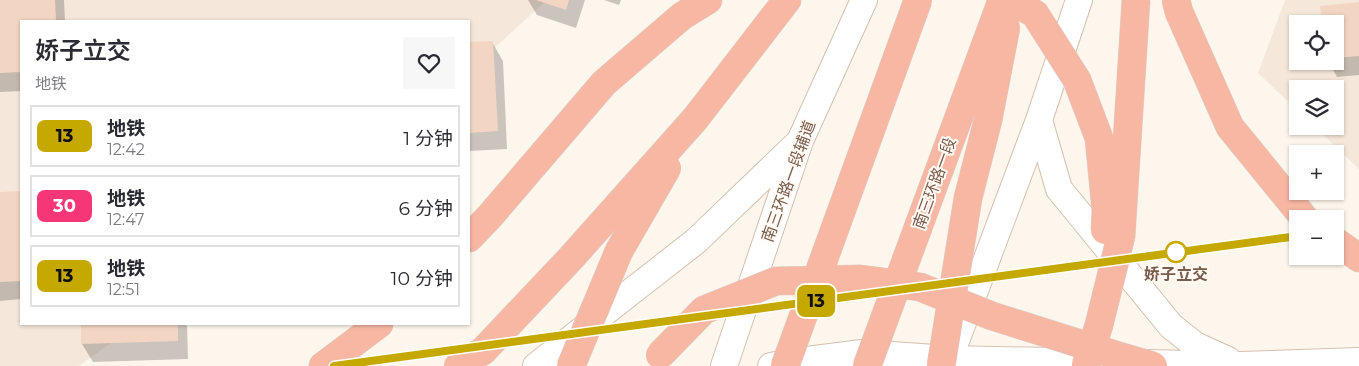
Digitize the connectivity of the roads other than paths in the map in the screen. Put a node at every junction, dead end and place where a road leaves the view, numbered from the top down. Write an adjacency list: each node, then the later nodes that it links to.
1 (708, 0): 14 (highway)
2 (787, 0): 10 (highway)
3 (864, 0): 12 (main road, 南三环路一段辅道)
4 (918, 0): 29 (highway, bridge)
5 (1002, 0): 30 (highway, 南三环路一段, bridge)
6 (1011, 0): 18 (highway, bridge); 20 (highway, bridge)
7 (1079, 0): 11 (main road)
8 (1136, 0): 18 (highway, bridge)
9 (1176, 0): 13 (highway, bridge)
10 (695, 119): 23 (highway, bridge); 25 (highway, bridge)
11 (1039, 120): 20 (main road); 21 (main road)
12 (800, 141): 24 (main road); 27 (main road, 南三环路一段辅道)
13 (1298, 210)
14 (470, 237)
15 (1344, 247): 16 (highway)
16 (1359, 258)
17 (378, 325): 22 (highway)
18 (1098, 325): 31 (highway, bridge)
19 (1359, 361): 21 (main road)
20 (946, 364): 21 (main road); 28 (main road)
21 (1240, 365)
22 (323, 366)
23 (458, 366)
24 (536, 366)
25 (571, 366)
26 (651, 366): 32 (highway, bridge)
27 (724, 366)
28 (771, 366)
29 (784, 366)
30 (867, 366)
31 (1086, 366)
32 (1153, 366)

